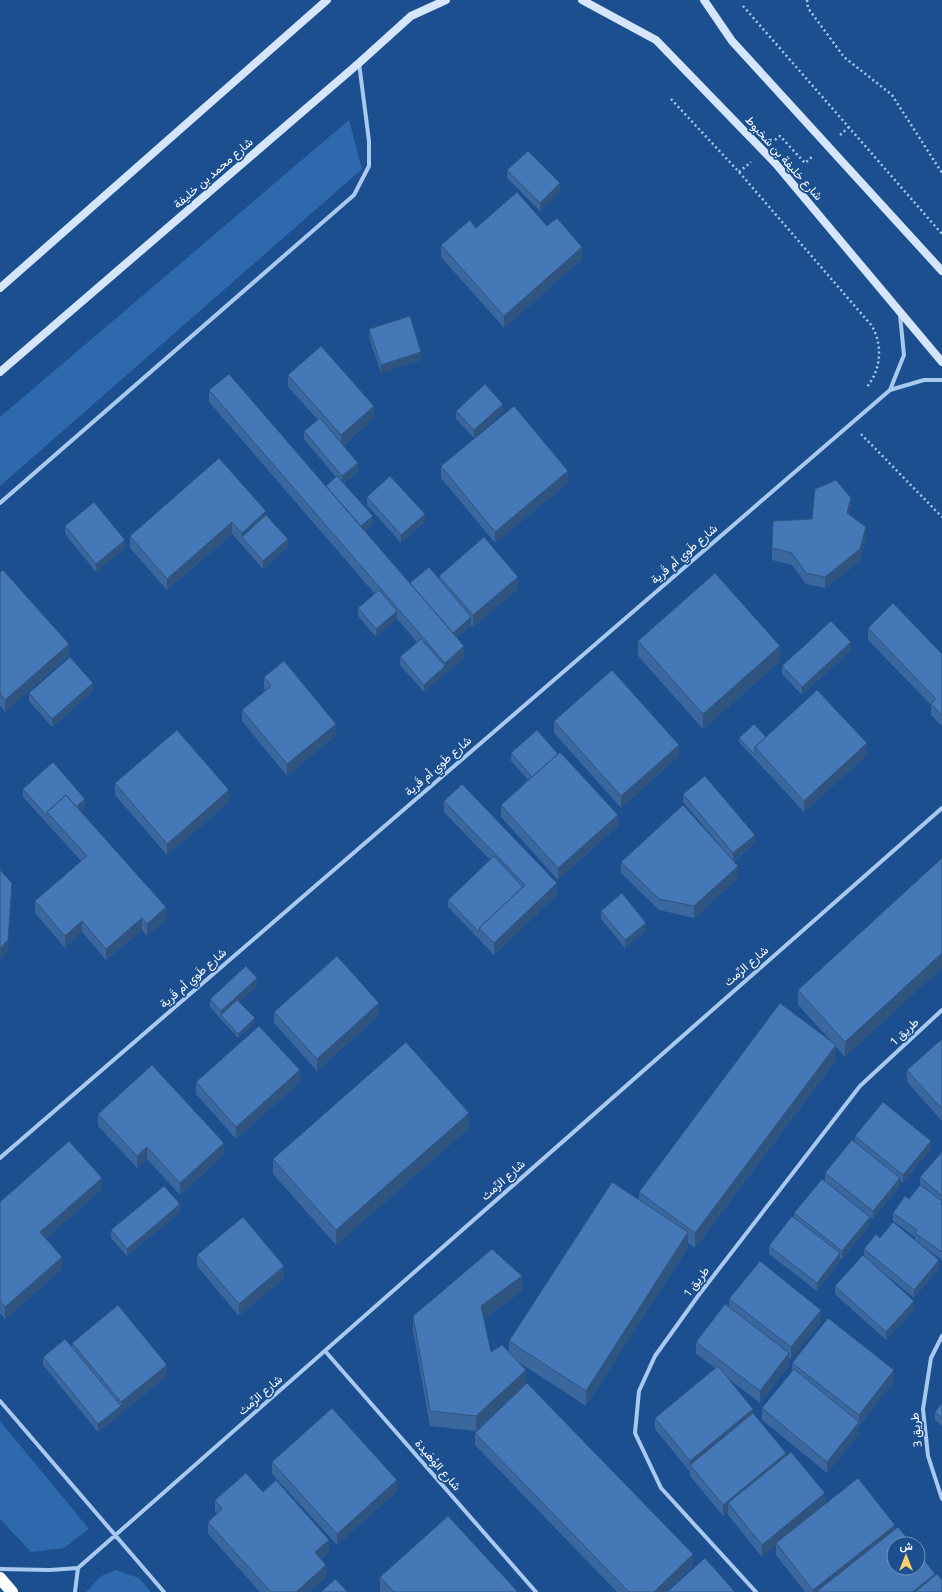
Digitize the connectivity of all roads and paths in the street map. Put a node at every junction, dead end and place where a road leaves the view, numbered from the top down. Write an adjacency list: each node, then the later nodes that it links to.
1 (327, 0): 16 (main road)
2 (446, 0): 7 (main road, شارع محمد بن خليفة)
3 (582, 0): 11 (main road, شارع خليفة بن شخبوط)
4 (704, 0): 10 (main road)
5 (808, 0): 13 (path)
6 (743, 6): 9 (path)
7 (359, 63): 19 (main road, شارع محمد بن خليفة); 24 (street)
8 (671, 99): 12 (path)
9 (849, 127): 10 (path); 14 (path)
10 (827, 146): 11 (path); 15 (main road)
11 (763, 150): 12 (path); 17 (main road, شارع خليفة بن شخبوط)
12 (739, 172): 22 (path)
13 (942, 173)
14 (942, 234)
15 (942, 271)
16 (0, 288)
17 (900, 311): 18 (main road, شارع خليفة بن شخبوط); 21 (street, شارع طَوي أم قَرية)
18 (942, 362)
19 (0, 372)
20 (942, 380): 21 (street, شارع طَوي أم قَرية)
21 (890, 390): 23 (street, شارع طَوي أم قَرية)
22 (862, 394)
23 (851, 423): 25 (path); 28 (street, شارع طَوي أم قَرية)
24 (0, 503)
25 (942, 517)
26 (942, 808): 30 (street, شارع الرِّمث)
27 (942, 1010): 41 (street, طريق 1)
28 (0, 1158)
29 (942, 1336): 32 (street, طريق 3)
30 (325, 1351): 33 (street, شارع الرِّمث); 40 (street, شارع الوُهَيدة)
31 (0, 1400): 33 (street)
32 (942, 1499)
33 (115, 1535): 34 (street, شارع الرِّمث); 39 (street)
34 (78, 1568): 35 (street); 38 (street)
35 (0, 1569)
36 (0, 1578): 37 (highway)
37 (12, 1592)
38 (75, 1592)
39 (164, 1592)
40 (536, 1592)
41 (756, 1592)

